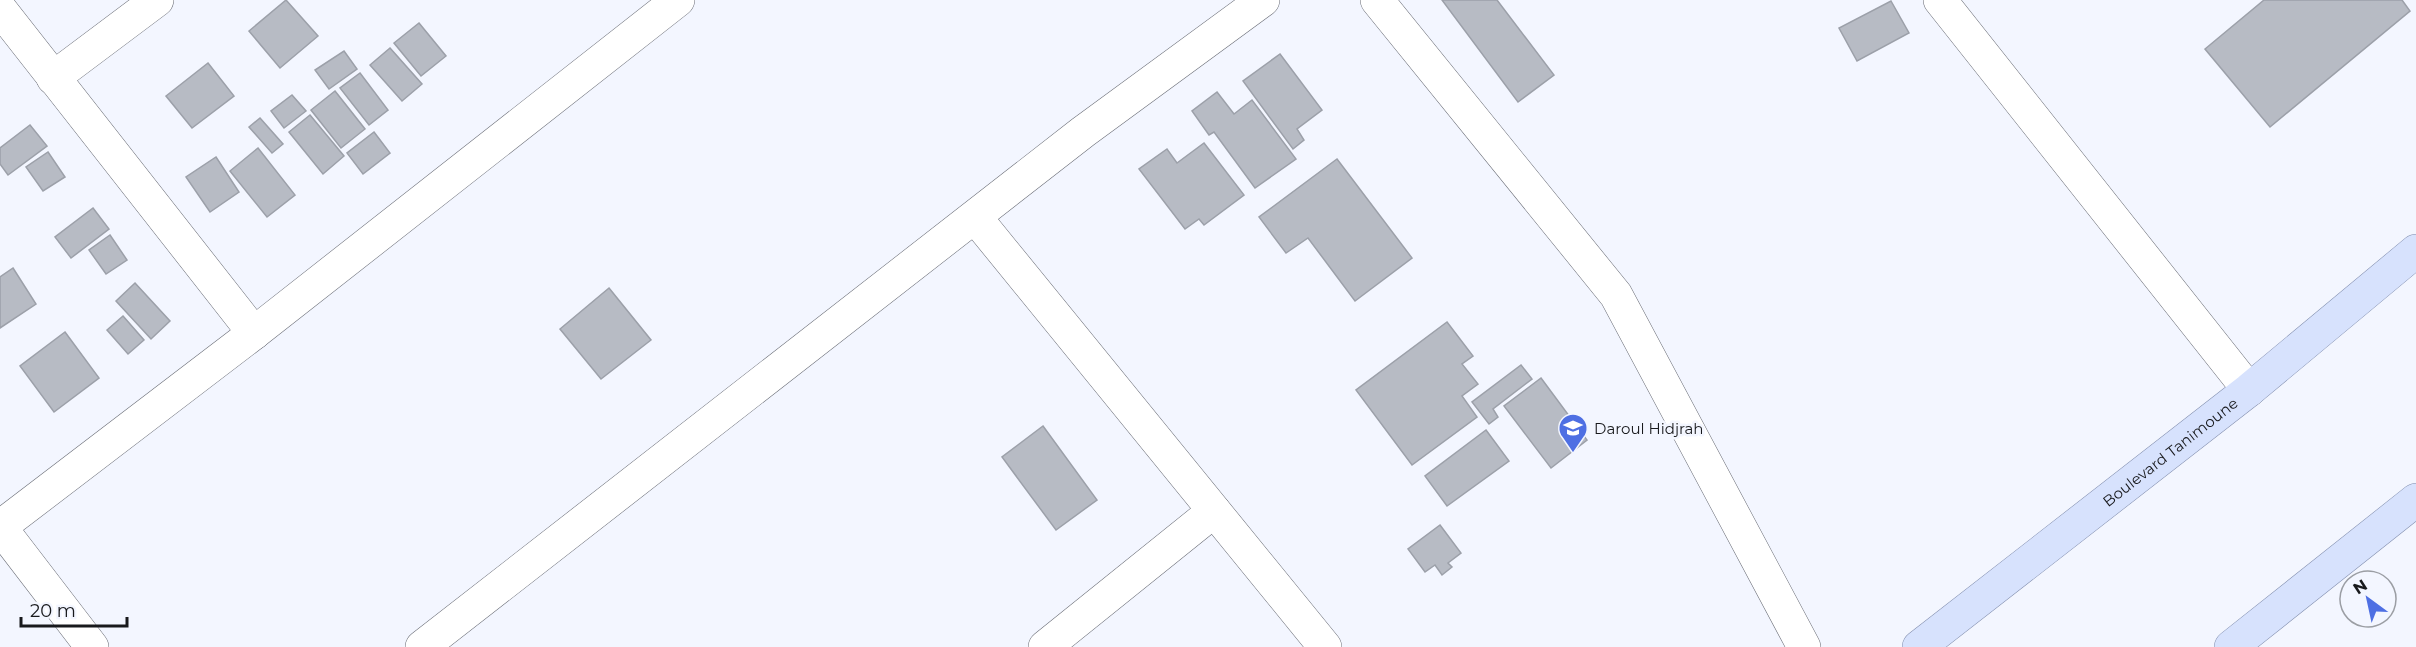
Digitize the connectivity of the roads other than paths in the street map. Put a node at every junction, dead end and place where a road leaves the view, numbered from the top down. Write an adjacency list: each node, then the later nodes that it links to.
1 (157, 0): 7 (street)
2 (678, 0): 10 (street)
3 (1263, 0): 8 (street)
4 (1377, 0): 19 (street)
5 (1940, 0): 11 (street)
6 (0, 9): 7 (street)
7 (53, 78): 10 (street)
8 (975, 217): 13 (street); 16 (street)
9 (2416, 251): 11 (main road, Boulevard Tanimoune)
10 (254, 333): 14 (street)
11 (2249, 390): 20 (main road, Boulevard Tanimoune)
12 (2416, 500): 21 (main road)
13 (1214, 511): 17 (street); 18 (street)
14 (0, 527): 15 (street)
15 (92, 647)
16 (422, 647)
17 (1045, 647)
18 (1325, 647)
19 (1804, 647)
20 (1919, 647)
21 (2231, 647)

